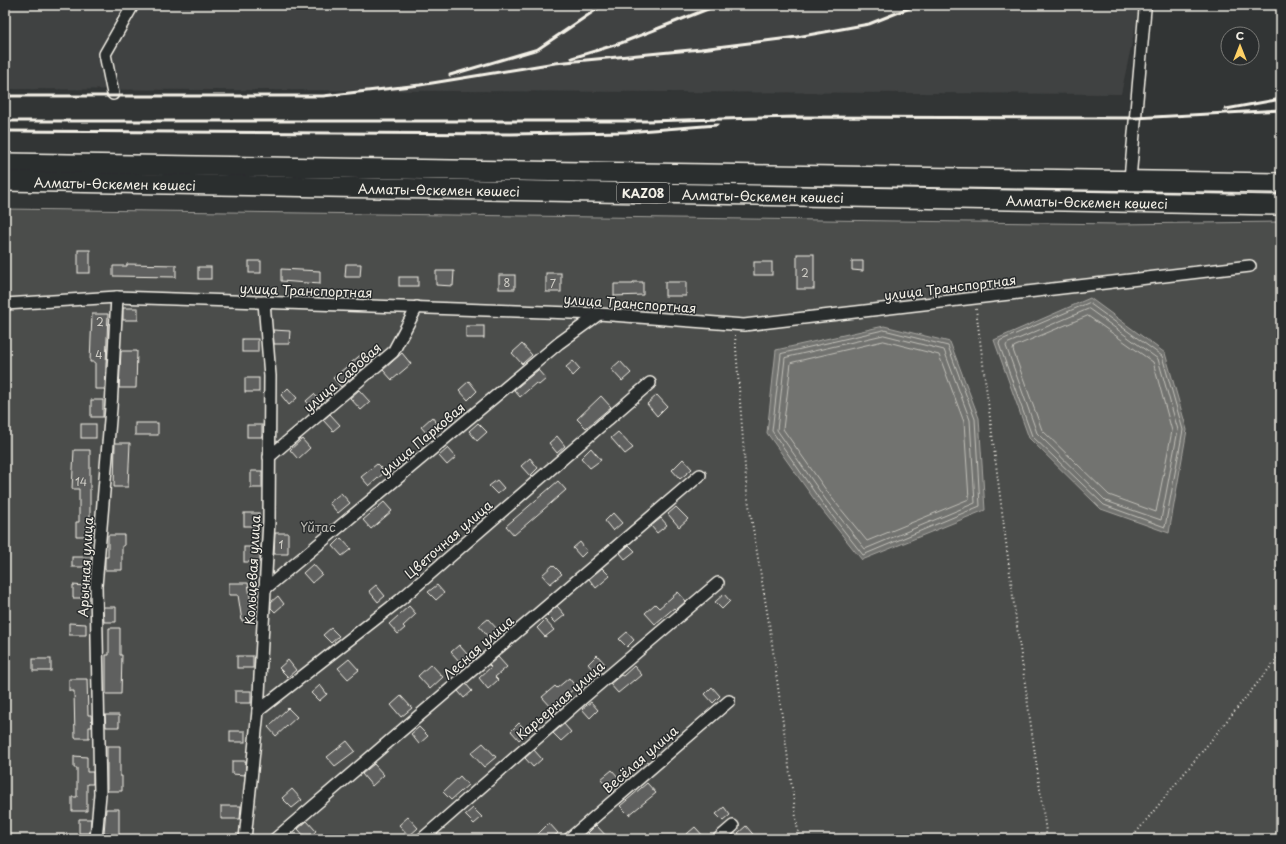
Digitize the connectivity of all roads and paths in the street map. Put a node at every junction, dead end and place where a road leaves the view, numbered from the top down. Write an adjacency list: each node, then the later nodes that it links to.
1 (133, 5): 3 (street)
2 (1143, 5): 6 (street)
3 (113, 94)
4 (5, 163): 5 (highway, Алматы-Өскемен көшесі / KAZ08)
5 (235, 167): 6 (highway, Алматы-Өскемен көшесі / KAZ08); 9 (highway)
6 (1130, 179): 8 (highway, Алматы-Өскемен көшесі / KAZ08)
7 (5, 181): 9 (highway, Алматы-Өскемен көшесі / KAZ08)
8 (1281, 183)
9 (234, 186): 10 (highway, Алматы-Өскемен көшесі / KAZ08)
10 (1281, 205)
11 (1250, 266): 13 (street, улица Транспортная)
12 (117, 297): 14 (street, улица Транспортная); 15 (street, улица Транспортная); 28 (street, Арычная улица)
13 (975, 298): 18 (street, улица Транспортная); 35 (path)
14 (264, 302): 16 (street, улица Транспортная); 20 (street, Кольцевая улица)
15 (5, 304)
16 (417, 307): 17 (street, улица Транспортная); 20 (street, улица Садовая)
17 (599, 314): 18 (street, улица Транспортная); 23 (street, улица Парковая)
18 (734, 324): 34 (path)
19 (650, 383): 26 (street, Цветочная улица)
20 (269, 457): 23 (street, Кольцевая улица)
21 (700, 475): 30 (street, Лесная улица)
22 (718, 583): 31 (street, Карьерная улица)
23 (265, 589): 26 (street, Кольцевая улица)
24 (1281, 654): 36 (path)
25 (729, 701): 32 (street, Весёлая улица)
26 (258, 711): 29 (street, Кольцевая улица)
27 (733, 826): 33 (street)
28 (96, 839)
29 (245, 839)
30 (275, 839)
31 (422, 839)
32 (569, 839)
33 (718, 839)
34 (799, 839)
35 (1047, 839)
36 (1131, 839)

